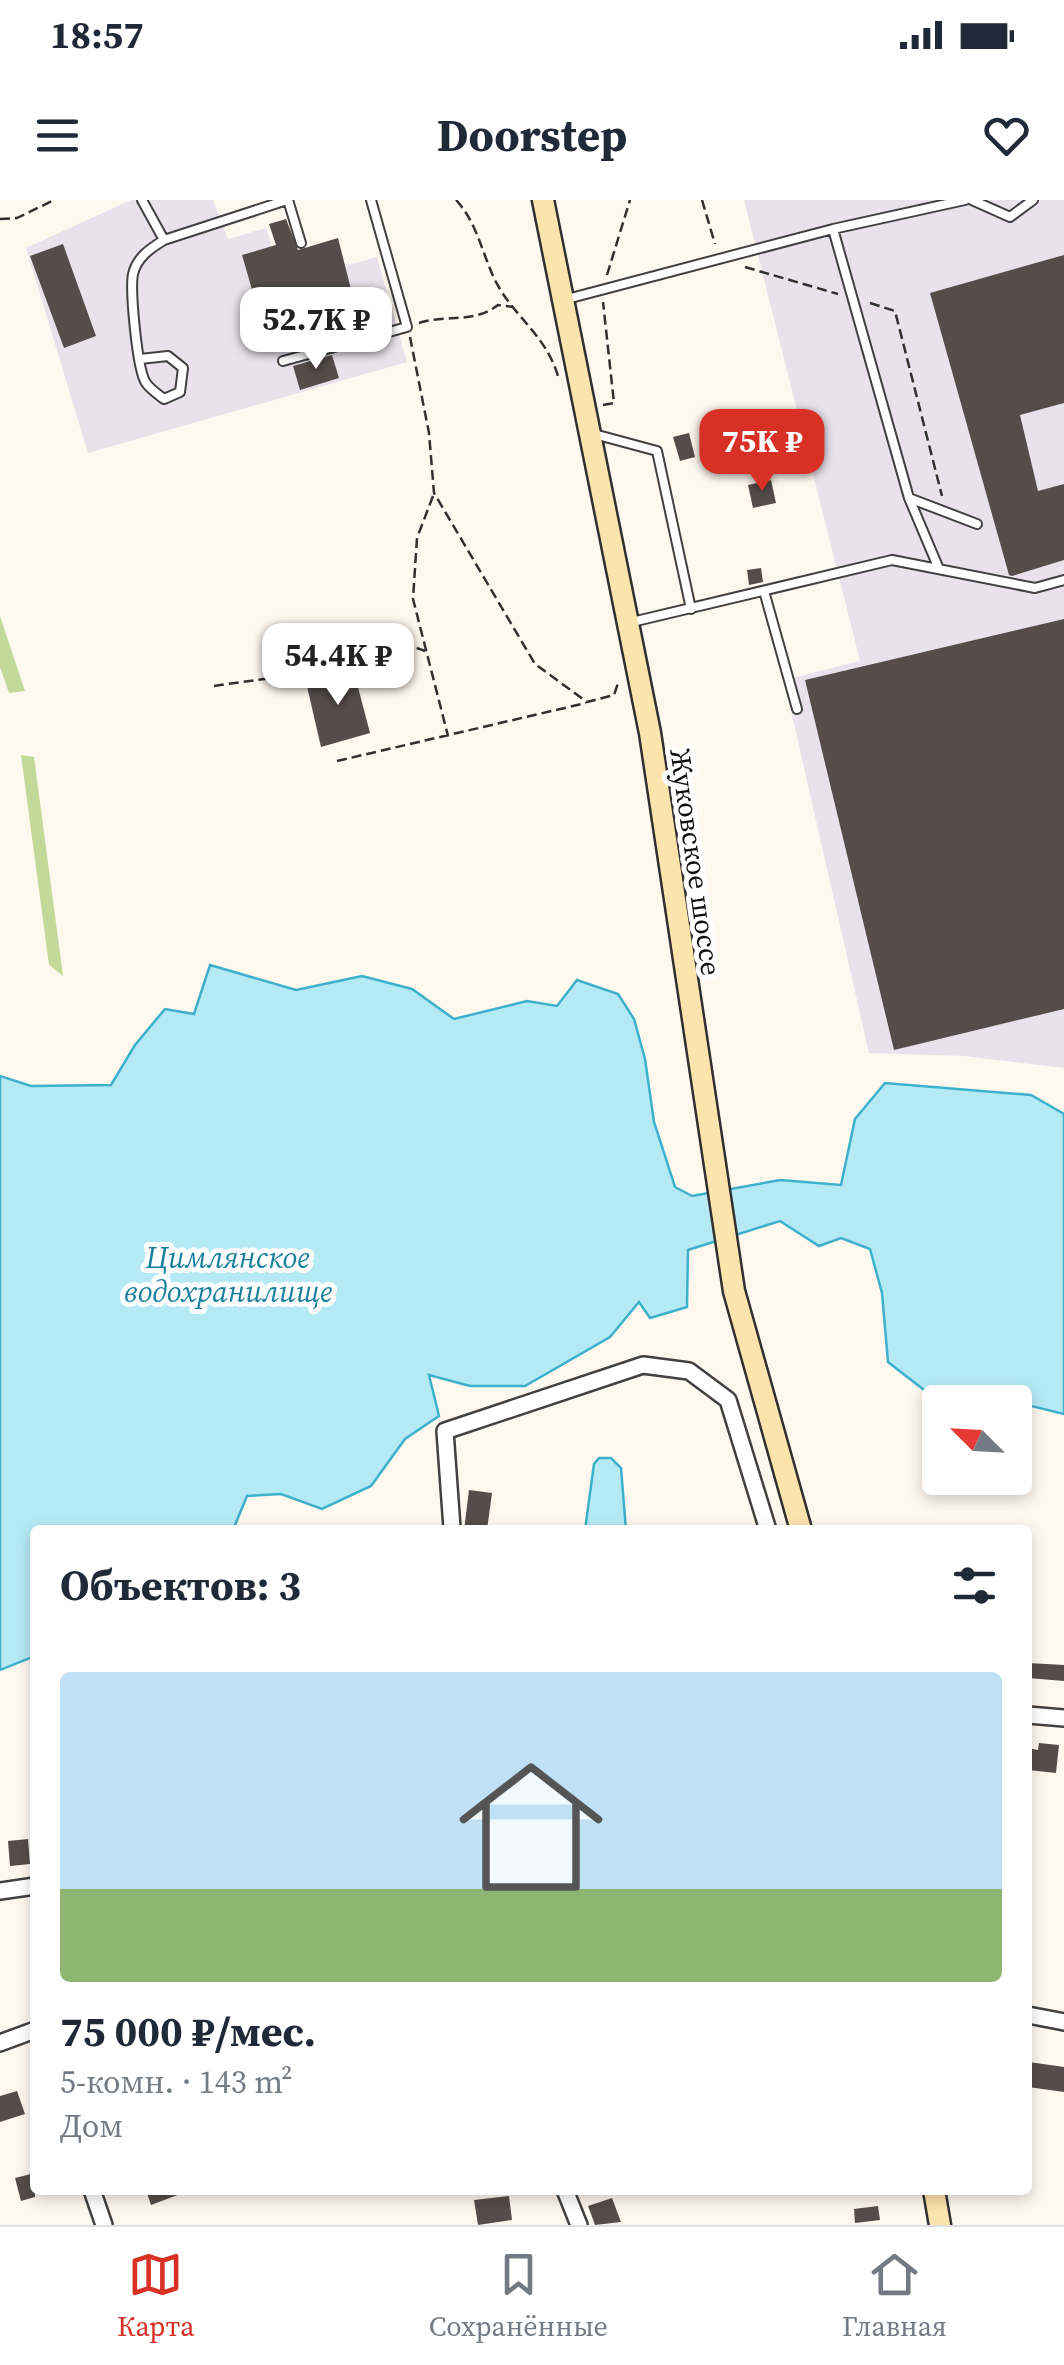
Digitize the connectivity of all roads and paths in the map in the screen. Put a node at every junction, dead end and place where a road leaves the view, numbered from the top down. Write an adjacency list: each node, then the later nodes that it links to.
1 (54, 200): 9 (path)
2 (142, 200): 11 (lane)
3 (288, 200): 11 (lane); 12 (lane)
4 (371, 200): 17 (lane)
5 (543, 200): 15 (main road, Жуковское шоссе)
6 (702, 200): 13 (path)
7 (969, 200): 8 (lane); 10 (lane)
8 (1033, 200)
9 (0, 219)
10 (833, 229): 13 (lane); 14 (lane)
11 (164, 240): 18 (lane)
12 (302, 244)
13 (719, 259): 14 (path); 15 (lane)
14 (853, 298): 22 (lane); 23 (path)
15 (562, 300): 20 (main road, Жуковское шоссе)
16 (513, 306): 17 (path)
17 (407, 327): 19 (lane); 21 (path)
18 (140, 359): 18 (lane)
19 (283, 361)
20 (590, 433): 28 (lane); 29 (main road, Жуковское шоссе)
21 (434, 493): 30 (path); 33 (path)
22 (909, 498): 23 (lane); 25 (lane)
23 (946, 512): 24 (lane)
24 (978, 524)
25 (940, 569): 26 (lane); 27 (lane)
26 (1064, 580)
27 (764, 591): 28 (lane); 34 (lane)
28 (692, 608): 29 (lane)
29 (628, 623): 39 (main road, Жуковское шоссе)
30 (426, 651): 32 (path); 35 (path)
31 (620, 678): 33 (path)
32 (214, 686)
33 (588, 702): 35 (path)
34 (797, 710)
35 (448, 737): 36 (path)
36 (337, 761)
37 (452, 1525): 38 (street)
38 (766, 1525)
39 (799, 1525)
40 (1032, 1715): 41 (street)
41 (1064, 1718)
42 (30, 1887): 43 (street)
43 (0, 1891)
44 (1032, 2015): 45 (street)
45 (1064, 2022)
46 (30, 2035): 47 (street)
47 (0, 2043)
48 (94, 2195): 51 (street)
49 (567, 2195): 52 (street)
50 (935, 2195): 53 (main road)
51 (104, 2225)
52 (579, 2225)
53 (940, 2225)

